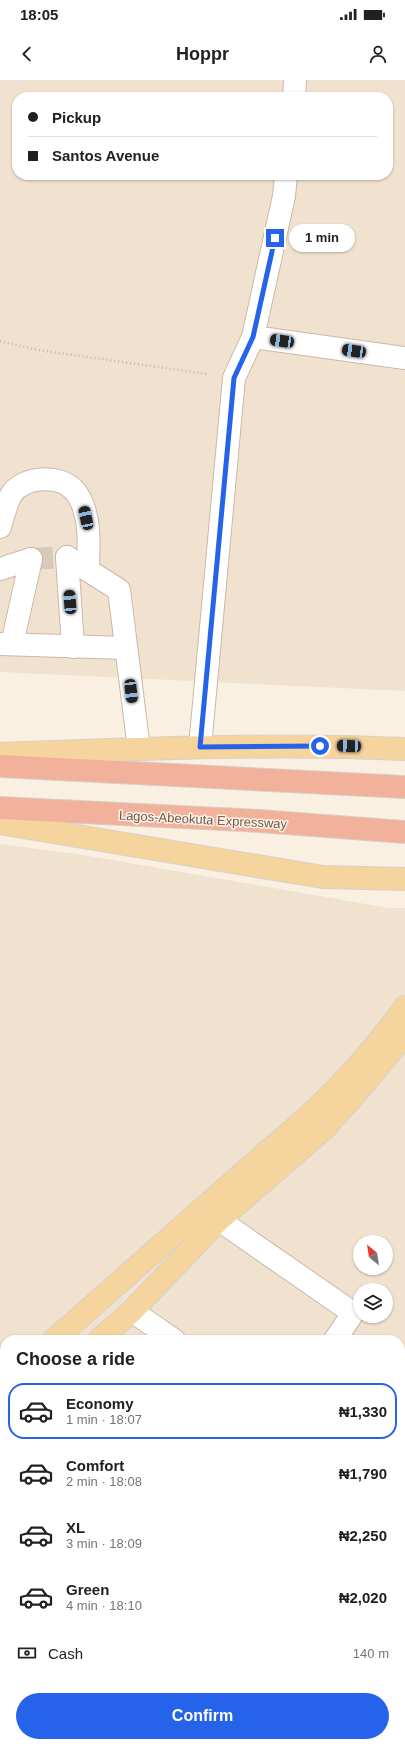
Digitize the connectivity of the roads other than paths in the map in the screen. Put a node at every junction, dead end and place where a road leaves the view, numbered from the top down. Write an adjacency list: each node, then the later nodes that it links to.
1 (295, 80): 2 (street)
2 (294, 92)
3 (286, 180): 4 (street)
4 (253, 337): 5 (street); 12 (street)
5 (405, 358)
6 (0, 527): 8 (street)
7 (0, 569): 9 (street)
8 (88, 570): 10 (street); 11 (street)
9 (6, 644): 10 (street)
10 (73, 647): 11 (street)
11 (126, 648): 13 (street)
12 (200, 747): 13 (main road); 14 (main road)
13 (139, 749): 15 (main road)
14 (405, 749)
15 (0, 754)
16 (0, 766): 17 (highway)
17 (405, 787)
18 (0, 808): 20 (highway, Lagos-Abeokuta Expressway)
19 (0, 823): 21 (main road)
20 (405, 832)
21 (405, 879)
22 (405, 1007): 26 (main road)
23 (405, 1034): 24 (main road)
24 (219, 1220): 25 (main road); 29 (street)
25 (132, 1311): 27 (main road); 28 (street)
26 (60, 1335)
27 (105, 1335)
28 (167, 1335)
29 (339, 1335)

